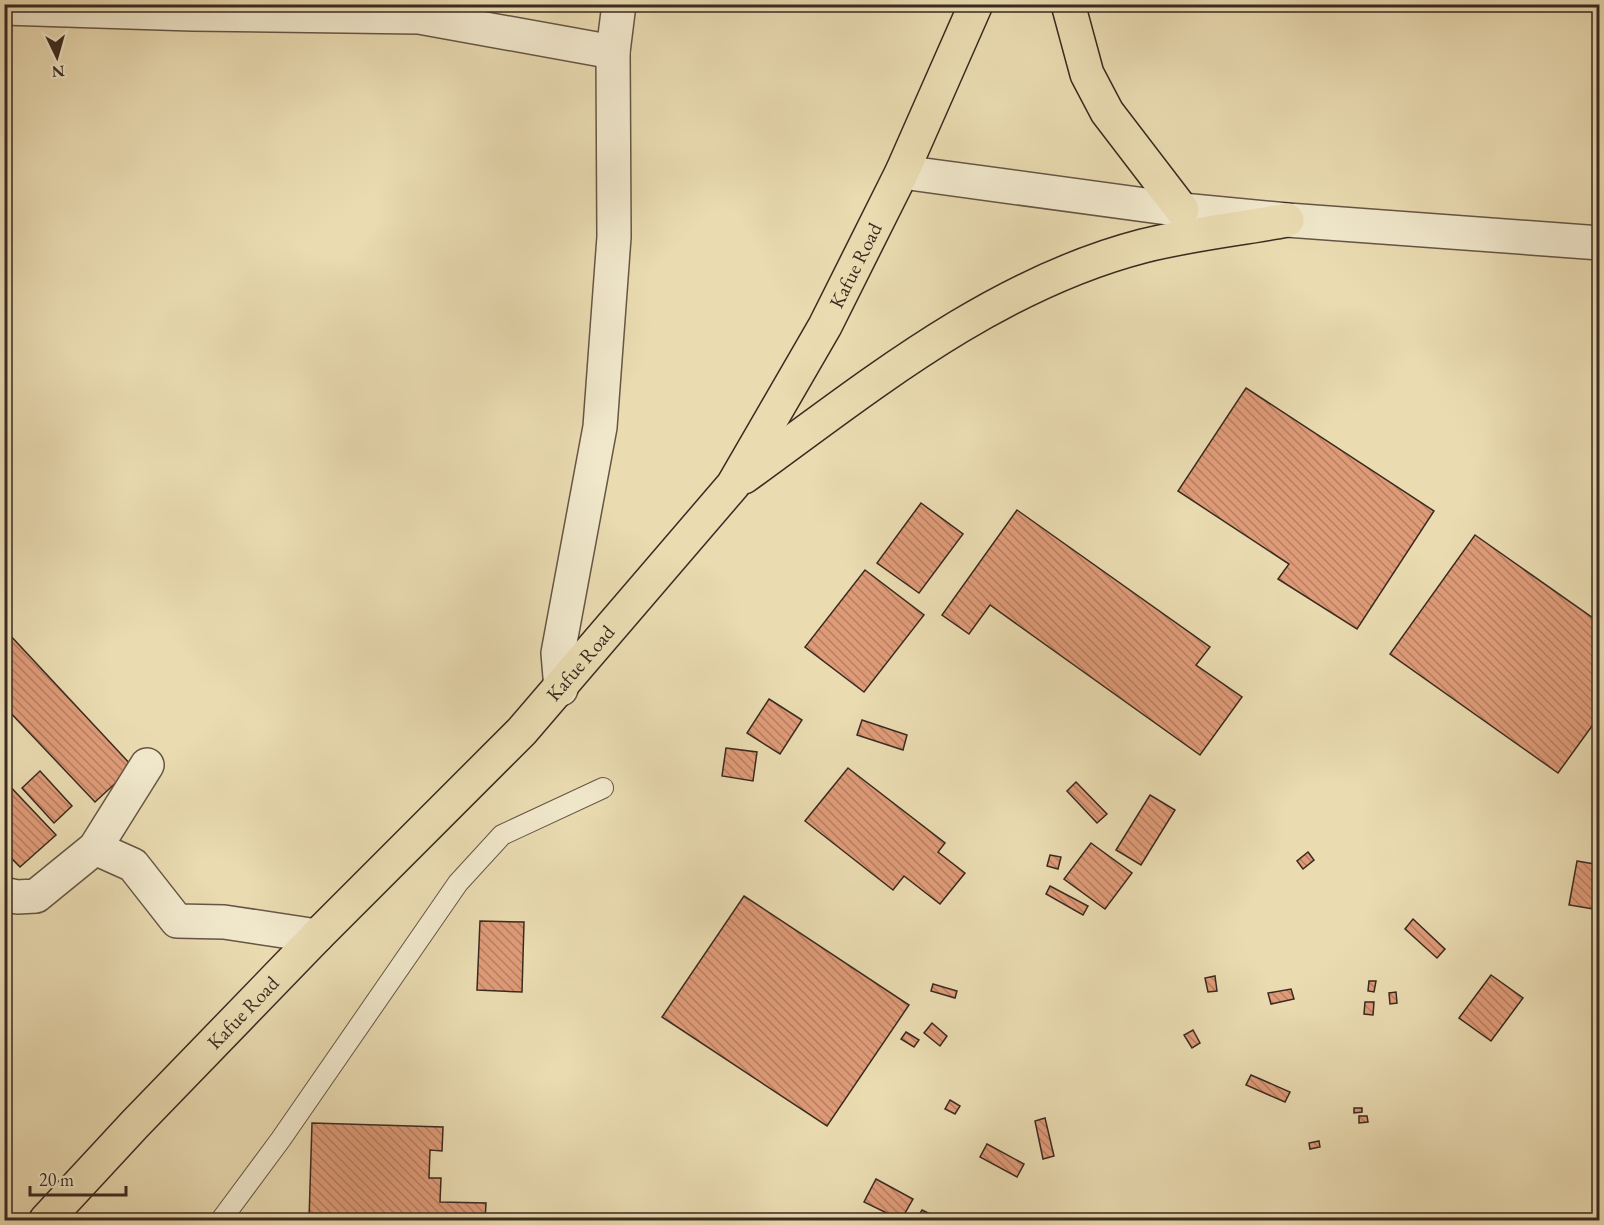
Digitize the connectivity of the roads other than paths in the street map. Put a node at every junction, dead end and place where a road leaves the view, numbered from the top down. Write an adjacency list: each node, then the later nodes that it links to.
1 (619, 4): 5 (street)
2 (976, 4): 6 (highway, Kafue Road)
3 (1068, 4): 7 (highway)
4 (4, 8): 5 (street)
5 (613, 52): 11 (street)
6 (902, 172): 7 (street); 10 (highway, Kafue Road)
7 (1182, 210): 8 (street)
8 (1287, 220): 9 (street); 10 (highway)
9 (1599, 243)
10 (733, 484): 11 (highway, Kafue Road)
11 (561, 689): 16 (highway, Kafue Road)
12 (147, 765): 14 (street)
13 (603, 788): 18 (lane)
14 (95, 849): 15 (street); 16 (street)
15 (4, 894)
16 (317, 936): 17 (highway, Kafue Road)
17 (46, 1221)
18 (221, 1221)

